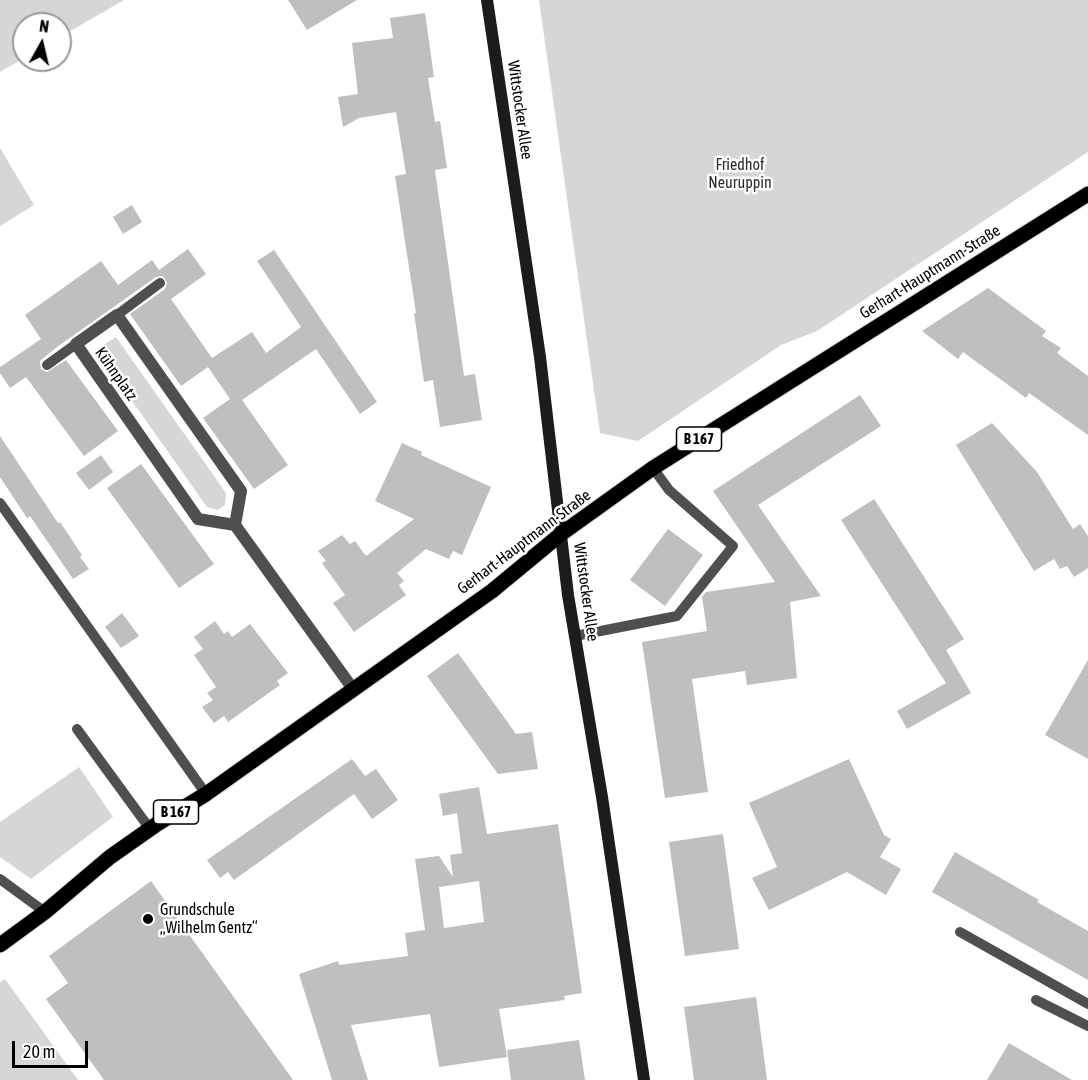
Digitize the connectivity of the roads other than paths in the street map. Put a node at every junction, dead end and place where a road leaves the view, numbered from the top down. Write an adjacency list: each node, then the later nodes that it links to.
1 (487, 0): 10 (main road, Wittstocker Allee)
2 (1088, 194): 7 (main road, Gerhart-Hauptmann-Straße / B 167)
3 (160, 283): 4 (lane)
4 (117, 315): 5 (street, Kühnplatz); 9 (street)
5 (76, 344): 6 (lane); 9 (street, Kühnplatz)
6 (47, 365)
7 (653, 468): 10 (main road, Gerhart-Hauptmann-Straße / B 167); 11 (lane)
8 (0, 503): 14 (lane)
9 (236, 525): 12 (street)
10 (561, 534): 11 (main road, Wittstocker Allee); 12 (main road, Gerhart-Hauptmann-Straße / B 167)
11 (575, 636): 23 (main road, Wittstocker Allee)
12 (353, 689): 14 (main road, Gerhart-Hauptmann-Straße / B 167)
13 (77, 729): 15 (lane)
14 (206, 794): 15 (main road, Gerhart-Hauptmann-Straße / B 167)
15 (150, 829): 17 (main road, Gerhart-Hauptmann-Straße / B 167)
16 (0, 879): 17 (lane)
17 (45, 912): 19 (main road, Gerhart-Hauptmann-Straße / B 167)
18 (960, 932): 21 (lane)
19 (0, 945)
20 (1036, 1000): 22 (lane)
21 (1088, 1004)
22 (1088, 1026)
23 (644, 1080)

